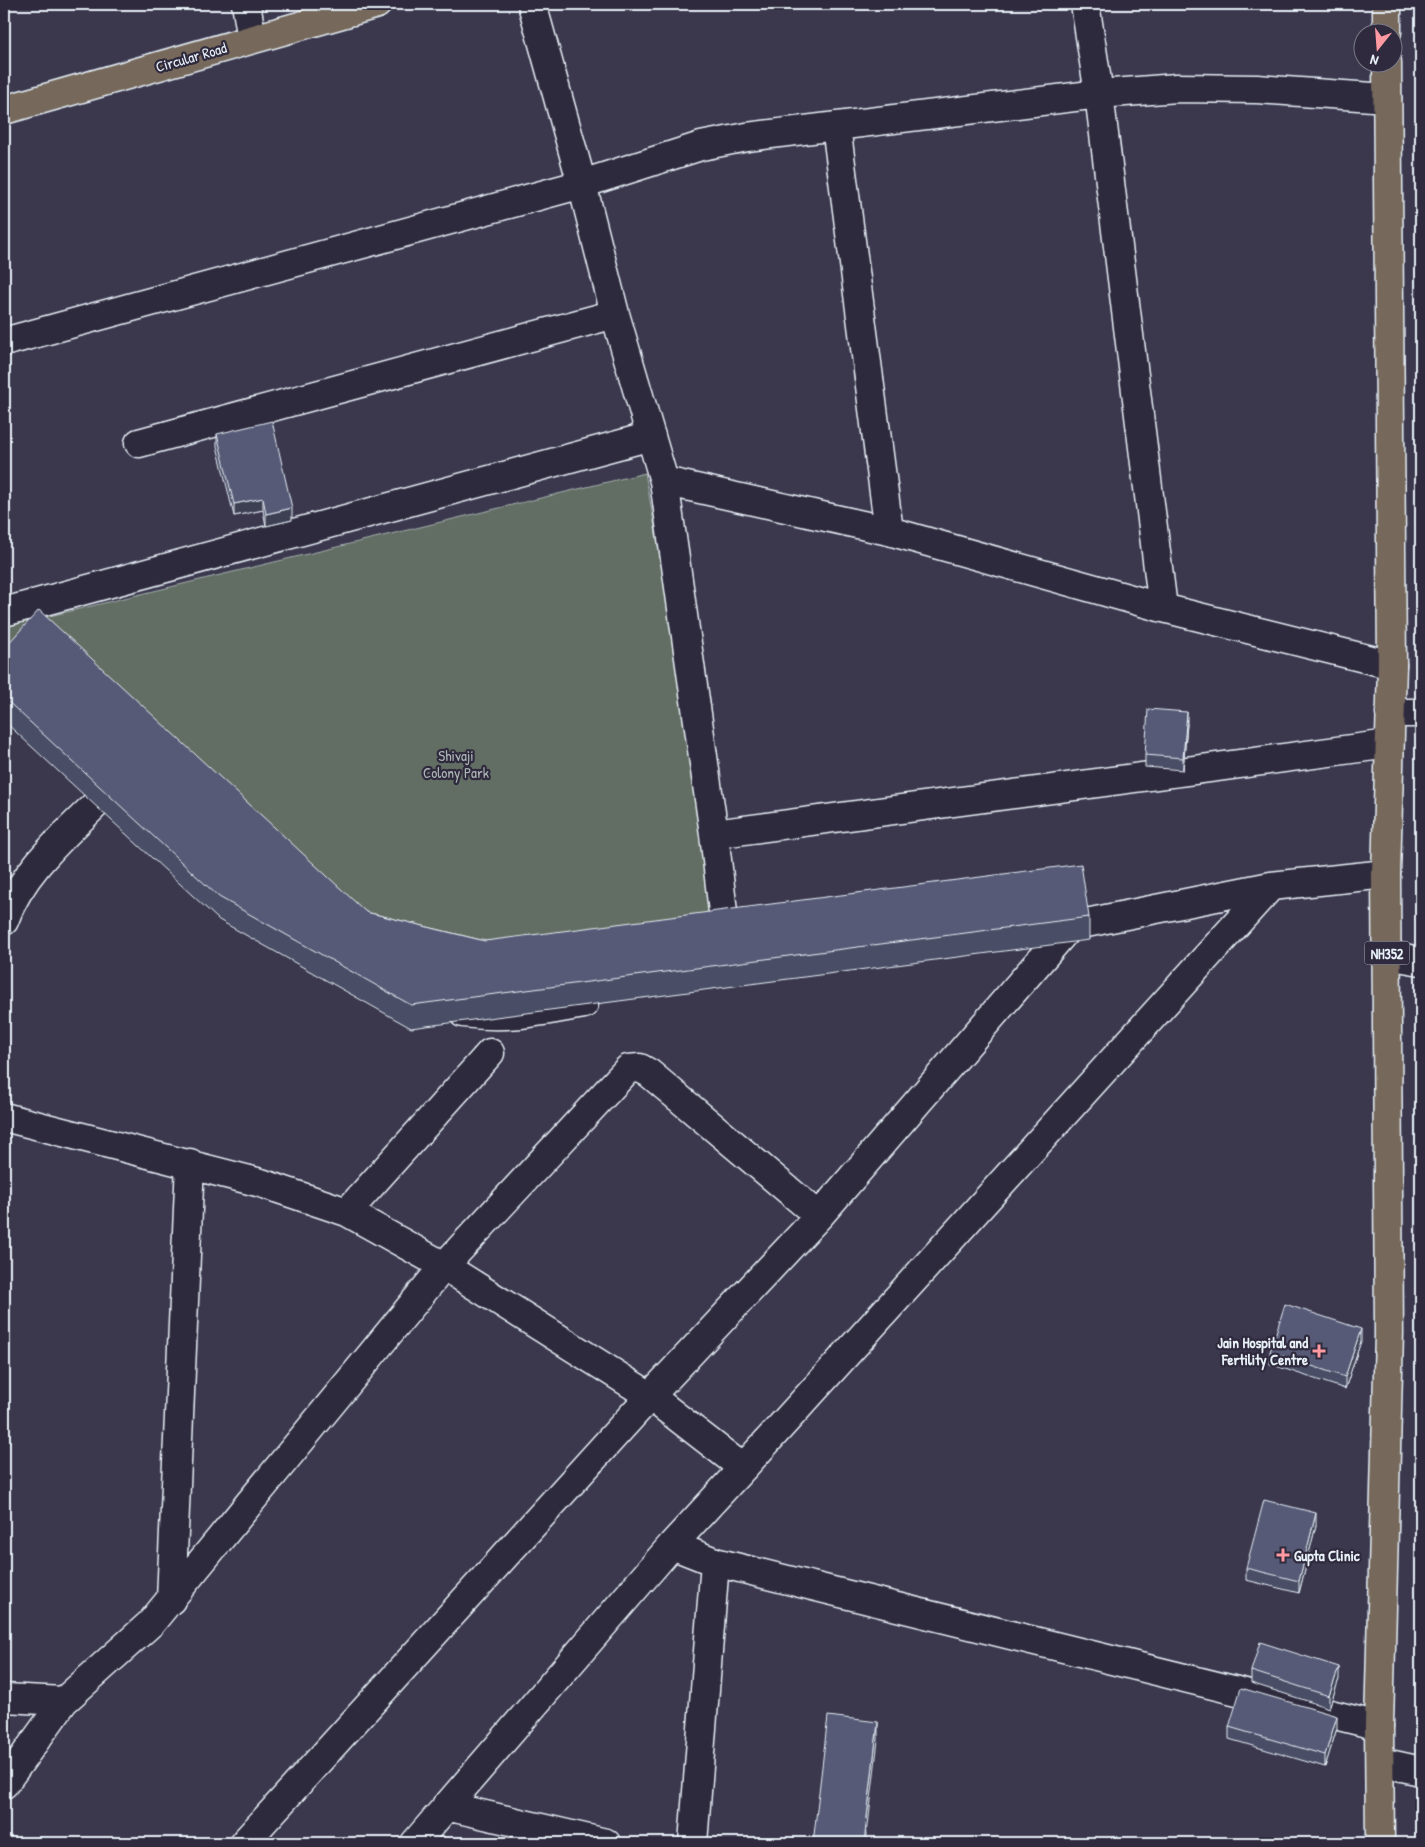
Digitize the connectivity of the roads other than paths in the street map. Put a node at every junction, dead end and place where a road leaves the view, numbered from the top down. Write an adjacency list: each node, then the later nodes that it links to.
1 (246, 4): 7 (street)
2 (377, 4): 7 (main road, Circular Road)
3 (532, 4): 13 (street)
4 (1085, 4): 9 (street)
5 (1387, 4): 6 (main road)
6 (1387, 22)
7 (252, 40): 11 (main road, Circular Road)
8 (1387, 72): 10 (main road, NH352)
9 (1099, 94): 10 (street); 12 (street); 20 (street)
10 (1387, 98): 22 (main road, NH352)
11 (4, 110)
12 (836, 126): 13 (street); 19 (street)
13 (582, 184): 14 (street); 15 (street)
14 (615, 314): 16 (street); 17 (street)
15 (4, 342)
16 (651, 436): 18 (street); 21 (street)
17 (139, 443)
18 (664, 480): 19 (street); 29 (street)
19 (889, 531): 20 (street)
20 (1163, 608): 22 (street)
21 (4, 612)
22 (1392, 665): 23 (main road, NH352)
23 (1390, 712): 24 (street); 25 (main road, NH352)
24 (1421, 713)
25 (1390, 744): 29 (street); 30 (main road, NH352)
26 (91, 767): 27 (street)
27 (109, 791): 28 (street); 32 (street)
28 (128, 810)
29 (714, 834): 37 (street)
30 (1386, 874): 31 (street); 35 (main road, NH352)
31 (1271, 886): 33 (street); 47 (street)
32 (4, 921)
33 (1069, 927): 34 (street); 44 (street)
34 (1030, 933)
35 (1387, 955): 36 (street); 53 (main road, NH352)
36 (1421, 961)
37 (730, 970)
38 (609, 1000): 39 (street)
39 (438, 1009)
40 (490, 1053): 43 (street)
41 (4, 1116): 42 (street)
42 (190, 1163): 43 (street); 50 (street)
43 (347, 1212): 45 (street)
44 (819, 1216): 45 (street); 46 (street)
45 (444, 1266): 46 (street); 50 (street)
46 (650, 1396): 47 (street); 58 (street)
47 (743, 1468): 48 (street)
48 (672, 1545): 49 (street); 57 (street)
49 (715, 1562): 53 (street); 61 (street)
50 (171, 1600): 52 (street)
51 (4, 1698): 52 (street)
52 (64, 1701): 56 (street)
53 (1379, 1726): 54 (main road, NH352)
54 (1380, 1762): 55 (street); 62 (main road, NH352)
55 (1421, 1771)
56 (4, 1784)
57 (446, 1806): 59 (street); 60 (street)
58 (244, 1843)
59 (415, 1843)
60 (606, 1843)
61 (692, 1843)
62 (1380, 1843)

